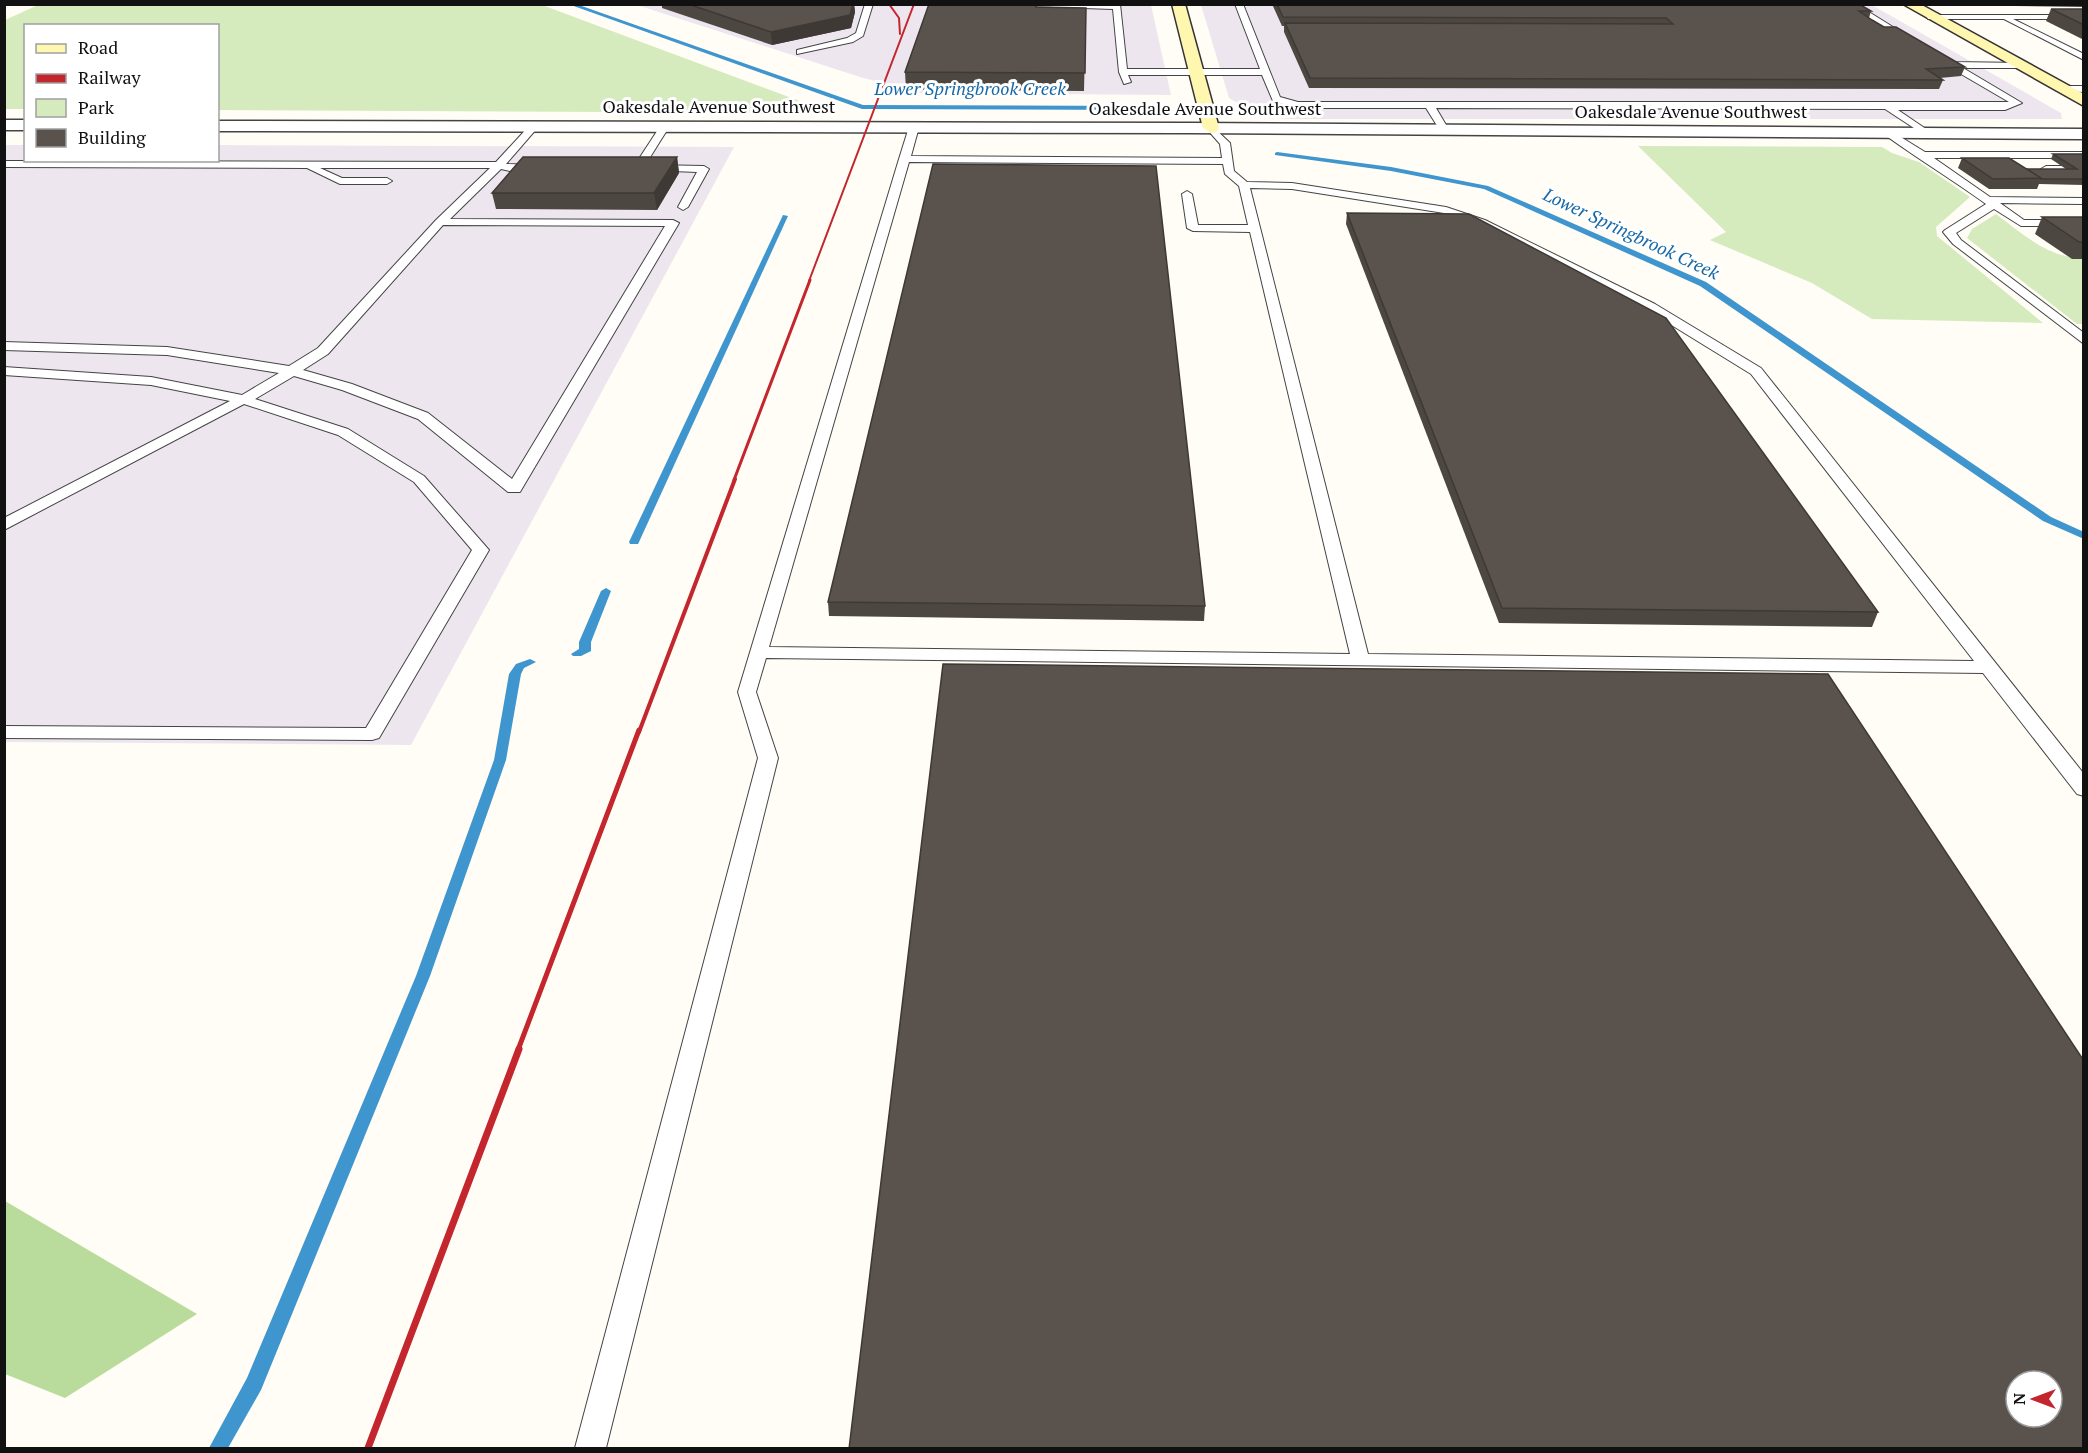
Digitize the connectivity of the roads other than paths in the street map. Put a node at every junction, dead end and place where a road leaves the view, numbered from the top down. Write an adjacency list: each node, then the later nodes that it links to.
1 (869, 4): 13 (lane)
2 (971, 4): 7 (lane)
3 (1178, 4): 19 (main road)
4 (1239, 4): 20 (lane)
5 (1850, 4): 12 (lane)
6 (1909, 4): 9 (main road)
7 (1116, 6): 18 (lane)
8 (1986, 9): 10 (lane)
9 (1931, 17): 10 (lane); 17 (main road)
10 (2003, 17): 11 (lane); 15 (lane)
11 (2084, 17)
12 (1922, 47)
13 (800, 51)
14 (1932, 53): 16 (lane)
15 (2084, 58)
16 (1953, 65): 17 (lane); 26 (lane)
17 (2019, 65): 22 (main road)
18 (1123, 72): 19 (lane); 21 (lane)
19 (1196, 72): 20 (lane); 33 (main road)
20 (1265, 72): 25 (lane)
21 (1127, 84)
22 (2062, 89): 23 (lane); 24 (main road)
23 (2084, 89)
24 (2084, 101)
25 (1429, 105): 26 (lane); 34 (lane)
26 (1888, 107): 36 (lane)
27 (4, 125): 28 (street)
28 (24, 125)
29 (219, 126): 30 (street, Oakesdale Avenue Southwest)
30 (534, 126): 31 (street, Oakesdale Avenue Southwest); 45 (lane)
31 (664, 127): 32 (street, Oakesdale Avenue Southwest); 48 (lane)
32 (914, 127): 33 (street, Oakesdale Avenue Southwest); 41 (lane)
33 (1211, 128): 34 (street, Oakesdale Avenue Southwest); 42 (lane)
34 (1444, 130): 35 (street, Oakesdale Avenue Southwest)
35 (1888, 133): 36 (street, Oakesdale Avenue Southwest); 38 (lane)
36 (1926, 133): 37 (street, Oakesdale Avenue Southwest)
37 (2084, 134)
38 (1923, 155): 39 (lane); 54 (lane)
39 (2023, 155): 40 (lane); 49 (lane)
40 (2084, 155)
41 (904, 159): 42 (lane); 65 (lane)
42 (1228, 161): 51 (lane)
43 (4, 165): 44 (lane)
44 (306, 165): 45 (lane); 50 (lane)
45 (499, 165): 46 (lane); 56 (lane)
46 (545, 168)
47 (626, 168): 48 (lane)
48 (638, 168): 55 (lane)
49 (2066, 169)
50 (387, 181)
51 (1244, 185): 58 (lane); 67 (lane)
52 (1187, 194): 58 (lane)
53 (2084, 201): 54 (lane)
54 (1991, 202): 57 (lane); 59 (lane)
55 (683, 207)
56 (440, 222): 62 (lane); 62 (lane)
57 (2084, 223)
58 (1256, 229): 66 (lane)
59 (2084, 340)
60 (4, 346): 62 (lane)
61 (4, 371): 63 (lane)
62 (293, 371): 63 (lane)
63 (242, 399): 64 (lane); 68 (lane)
64 (4, 525)
65 (758, 651): 66 (lane); 70 (lane)
66 (1360, 659): 67 (lane)
67 (1988, 667): 69 (lane)
68 (4, 732)
69 (2084, 789)
70 (590, 1449)

